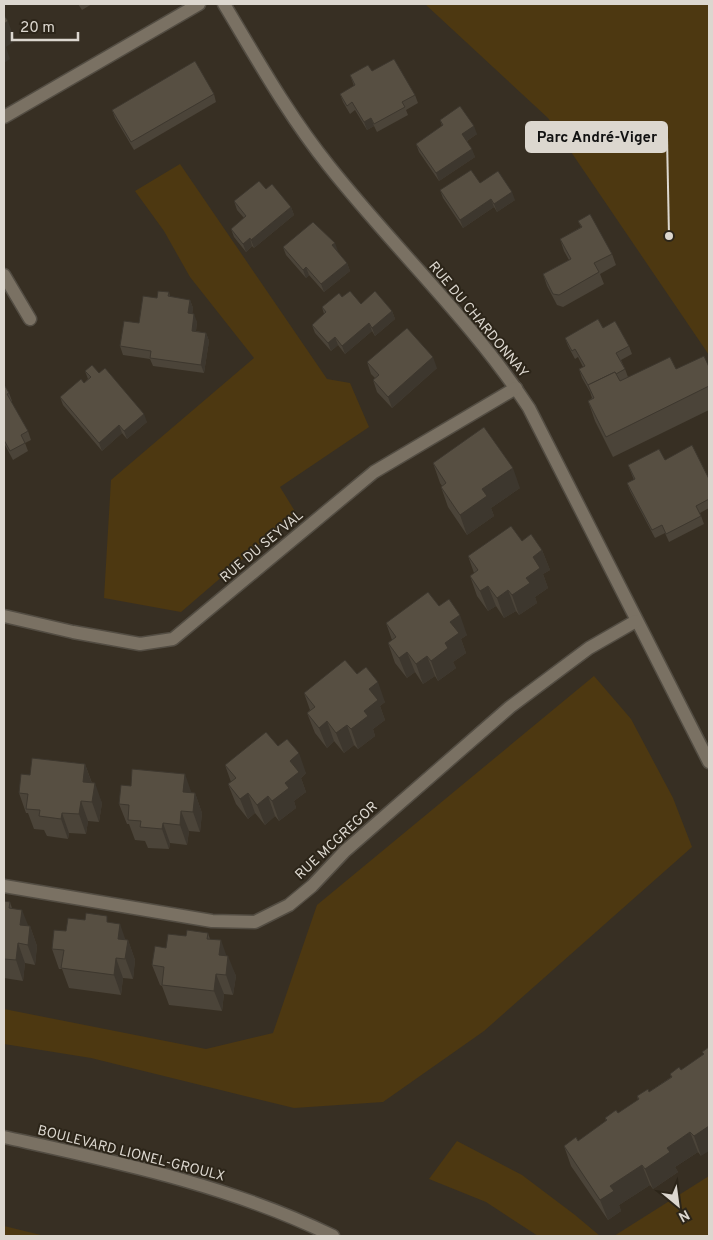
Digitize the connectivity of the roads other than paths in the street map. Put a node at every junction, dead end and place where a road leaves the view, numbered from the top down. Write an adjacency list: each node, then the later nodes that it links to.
1 (199, 4): 3 (street)
2 (224, 4): 6 (street, RUE DU CHARDONNAY)
3 (4, 117)
4 (4, 274): 5 (street)
5 (30, 319)
6 (516, 388): 7 (street, RUE DU SEYVAL); 8 (street, RUE DU CHARDONNAY)
7 (4, 616)
8 (636, 621): 9 (street, RUE DU CHARDONNAY); 10 (street, RUE MCGREGOR)
9 (709, 762)
10 (4, 886)
11 (4, 1137): 12 (street, BOULEVARD LIONEL-GROULX)
12 (333, 1236)

